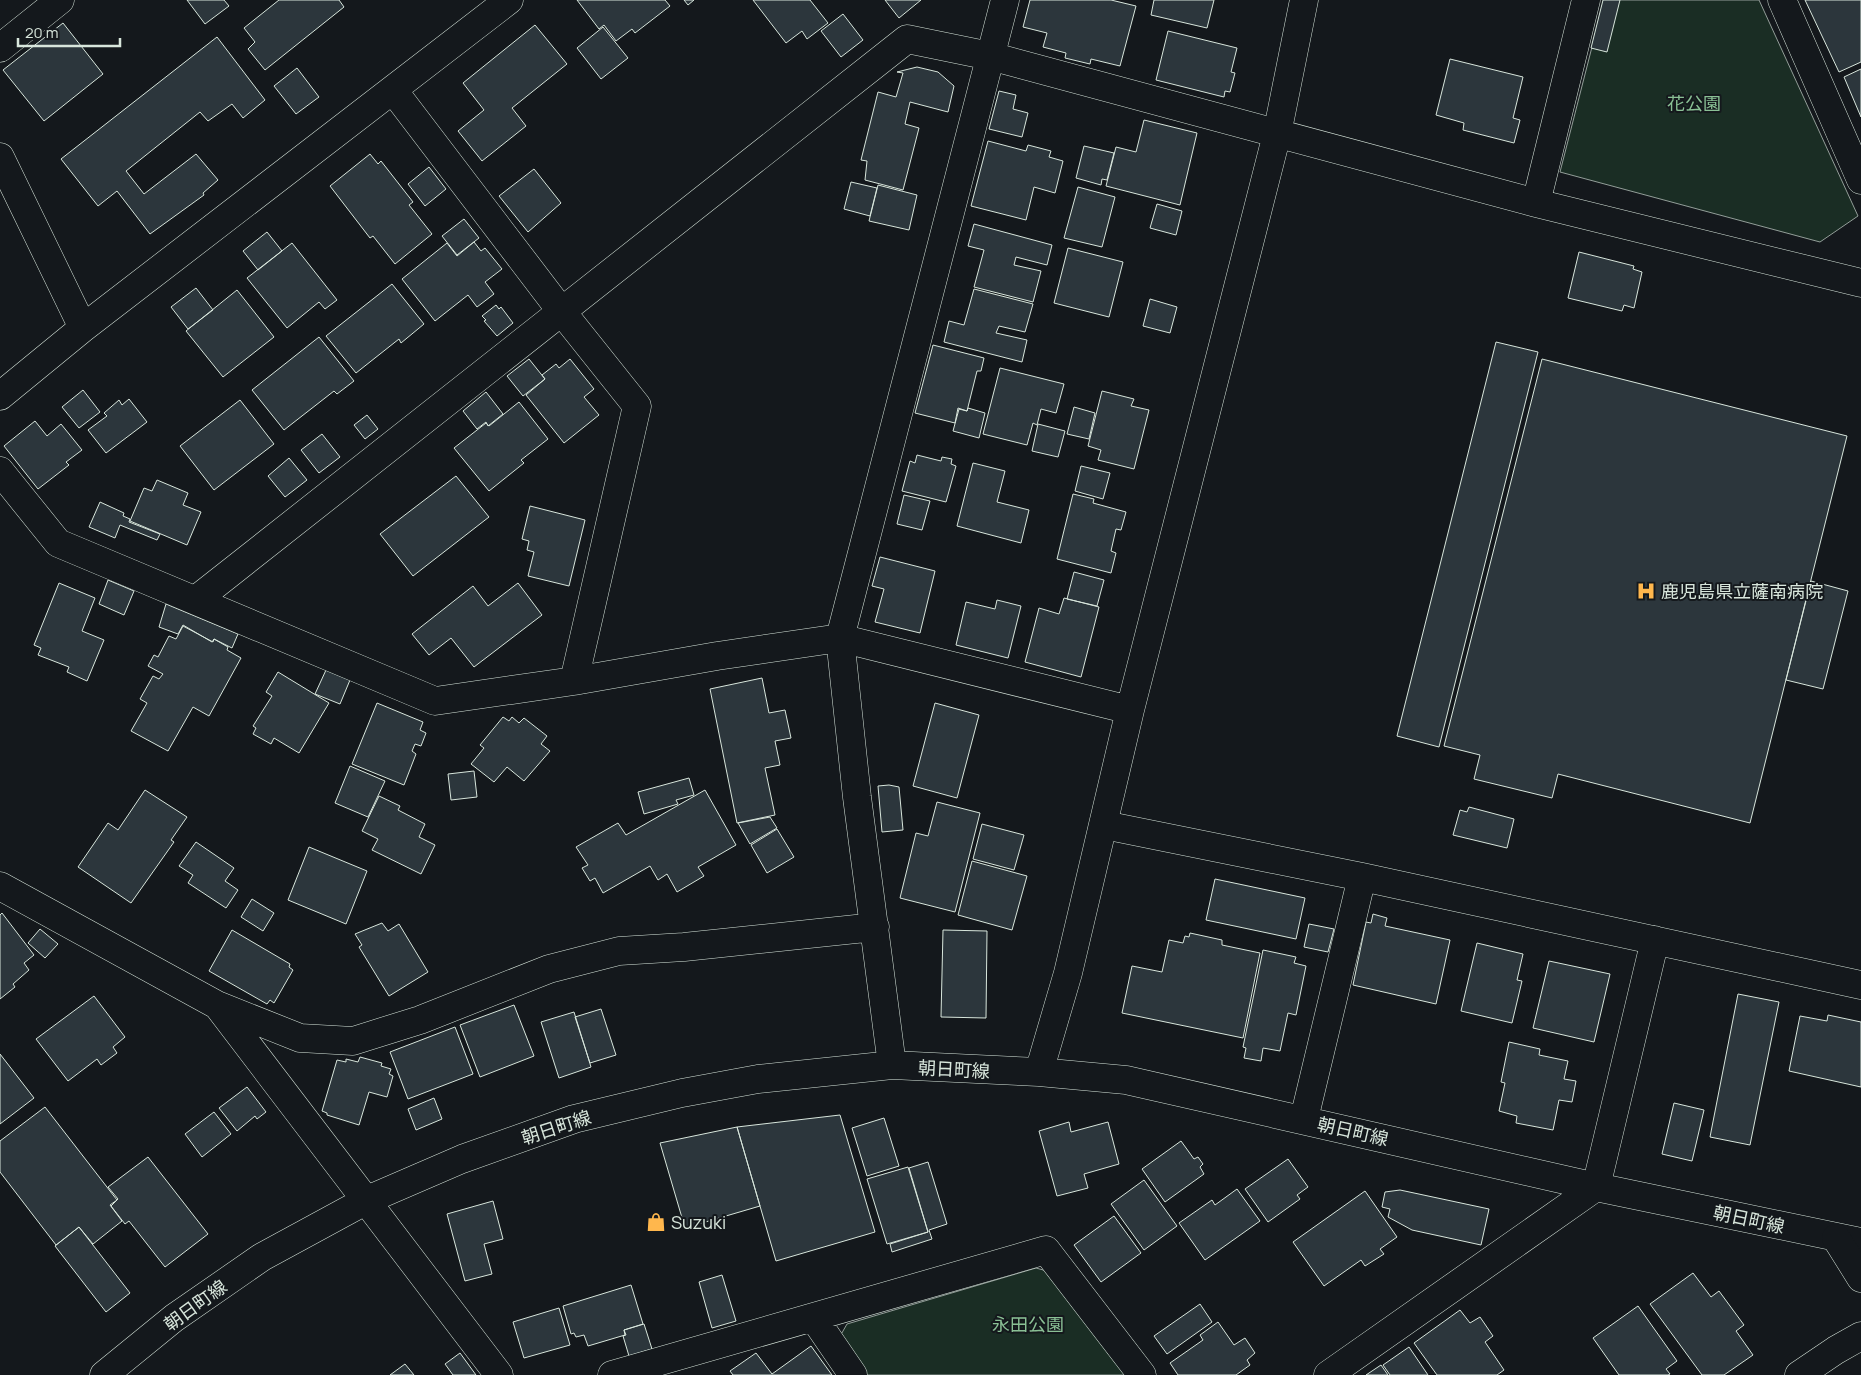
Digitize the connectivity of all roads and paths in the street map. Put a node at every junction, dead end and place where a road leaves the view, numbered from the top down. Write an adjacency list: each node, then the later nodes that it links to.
1 (60, 0): 7 (street)
2 (509, 0): 9 (street)
3 (1005, 0): 8 (street)
4 (1304, 0): 10 (street)
5 (1586, 0): 13 (street)
6 (1782, 0): 12 (street)
7 (0, 48)
8 (990, 56): 10 (street); 15 (street); 20 (street)
9 (394, 90): 15 (street); 16 (street)
10 (1277, 134): 13 (street); 22 (street)
11 (0, 157): 16 (street)
12 (1861, 180)
13 (1536, 203): 14 (street)
14 (1861, 283)
15 (562, 312): 19 (street); 21 (street)
16 (83, 328): 17 (street)
17 (0, 396)
18 (0, 471): 19 (street)
19 (197, 600): 21 (street)
20 (840, 638): 21 (street); 22 (street); 26 (street)
21 (574, 681)
22 (1130, 710): 23 (street)
23 (1104, 825): 24 (street); 31 (street)
24 (1362, 877): 27 (street); 32 (street)
25 (0, 886): 29 (street)
26 (875, 927): 29 (street); 30 (street)
27 (1655, 940): 28 (street); 33 (street)
28 (1861, 984)
29 (217, 1005): 34 (street)
30 (892, 1065): 31 (street, 朝日町線); 34 (street, 朝日町線)
31 (1039, 1072): 32 (street, 朝日町線)
32 (1304, 1120): 33 (street, 朝日町線)
33 (1596, 1187): 35 (street, 朝日町線); 44 (street)
34 (367, 1200): 39 (street, 朝日町線); 40 (street)
35 (1849, 1240): 36 (street)
36 (1861, 1278)
37 (814, 1318): 41 (street); 42 (street); 43 (street)
38 (1861, 1336): 45 (street)
39 (104, 1375)
40 (498, 1375)
41 (612, 1375)
42 (853, 1375)
43 (1142, 1375)
44 (1328, 1375)
45 (1800, 1375)

